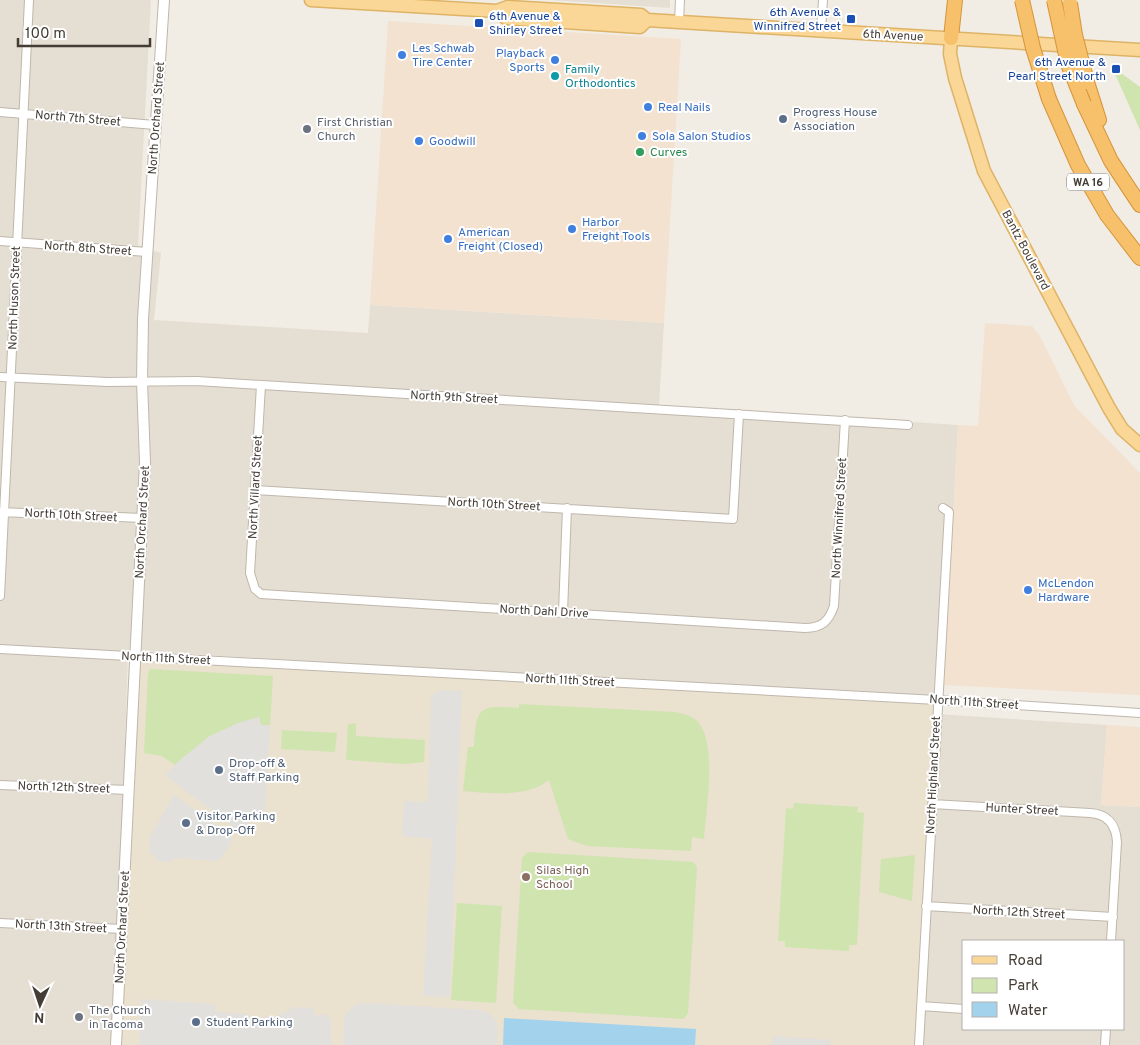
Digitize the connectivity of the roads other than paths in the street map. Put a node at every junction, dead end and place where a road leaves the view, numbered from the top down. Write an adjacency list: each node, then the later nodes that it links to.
1 (29, 0): 15 (street, North Huson Street)
2 (164, 0): 16 (street, North Orchard Street)
3 (312, 0): 10 (main road, 6th Avenue)
4 (680, 0): 10 (street)
5 (823, 0): 11 (street)
6 (955, 0): 12 (highway)
7 (1022, 0): 22 (highway, WA 16, bridge)
8 (1054, 0): 17 (highway, WA 16, bridge)
9 (1070, 1): 17 (highway, bridge)
10 (679, 22): 11 (main road, 6th Avenue)
11 (821, 31): 12 (main road, 6th Avenue)
12 (951, 38): 13 (main road, 6th Avenue); 30 (main road, Bantz Boulevard)
13 (1140, 50)
14 (0, 112): 15 (street, North 7th Street)
15 (23, 114): 16 (street, North 7th Street); 20 (street, North Huson Street)
16 (155, 125): 21 (street, North Orchard Street)
17 (1111, 161): 18 (highway, WA 16)
18 (1140, 205)
19 (0, 241): 20 (street, North 8th Street)
20 (16, 242): 21 (street, North 8th Street); 24 (street, North Huson Street)
21 (147, 252): 25 (street, North Orchard Street)
22 (1140, 258)
23 (0, 377): 24 (street, North 9th Street)
24 (11, 377): 25 (street, North 9th Street); 34 (street, North Huson Street)
25 (142, 380): 26 (street, North 9th Street); 35 (street, North Orchard Street)
26 (261, 386): 27 (street, North 9th Street); 31 (street, North Villard Street)
27 (739, 414): 28 (street, North 9th Street); 32 (street, North 10th Street)
28 (845, 420): 29 (street, North 9th Street); 39 (street, North Winnifred Street)
29 (908, 424)
30 (1140, 445)
31 (255, 490): 32 (street, North 10th Street); 36 (street, North Villard Street)
32 (568, 508): 38 (street)
33 (943, 508): 42 (street, North Highland Street)
34 (2, 512): 35 (street, North 10th Street); 37 (street, North Huson Street)
35 (142, 518): 41 (street, North Orchard Street)
36 (255, 588): 38 (street, North Dahl Drive)
37 (0, 596)
38 (563, 612): 39 (street, North Dahl Drive)
39 (831, 616)
40 (0, 649): 41 (street, North 11th Street)
41 (135, 656): 42 (street, North 11th Street); 45 (street, North Orchard Street)
42 (937, 700): 43 (street, North 11th Street); 46 (street, North Highland Street)
43 (1140, 713)
44 (0, 785): 45 (street, North 12th Street)
45 (129, 790): 50 (street, North Orchard Street)
46 (932, 804): 47 (street, North Highland Street); 48 (street, Hunter Street)
47 (926, 906): 48 (street, North 12th Street); 52 (street, North Highland Street)
48 (1113, 917): 51 (street)
49 (0, 923): 50 (street, North 13th Street)
50 (122, 929): 55 (street, North Orchard Street)
51 (1111, 940)
52 (921, 1006): 53 (street); 56 (street, North Highland Street)
53 (962, 1009)
54 (1106, 1030): 57 (street)
55 (116, 1045)
56 (919, 1045)
57 (1105, 1045)

